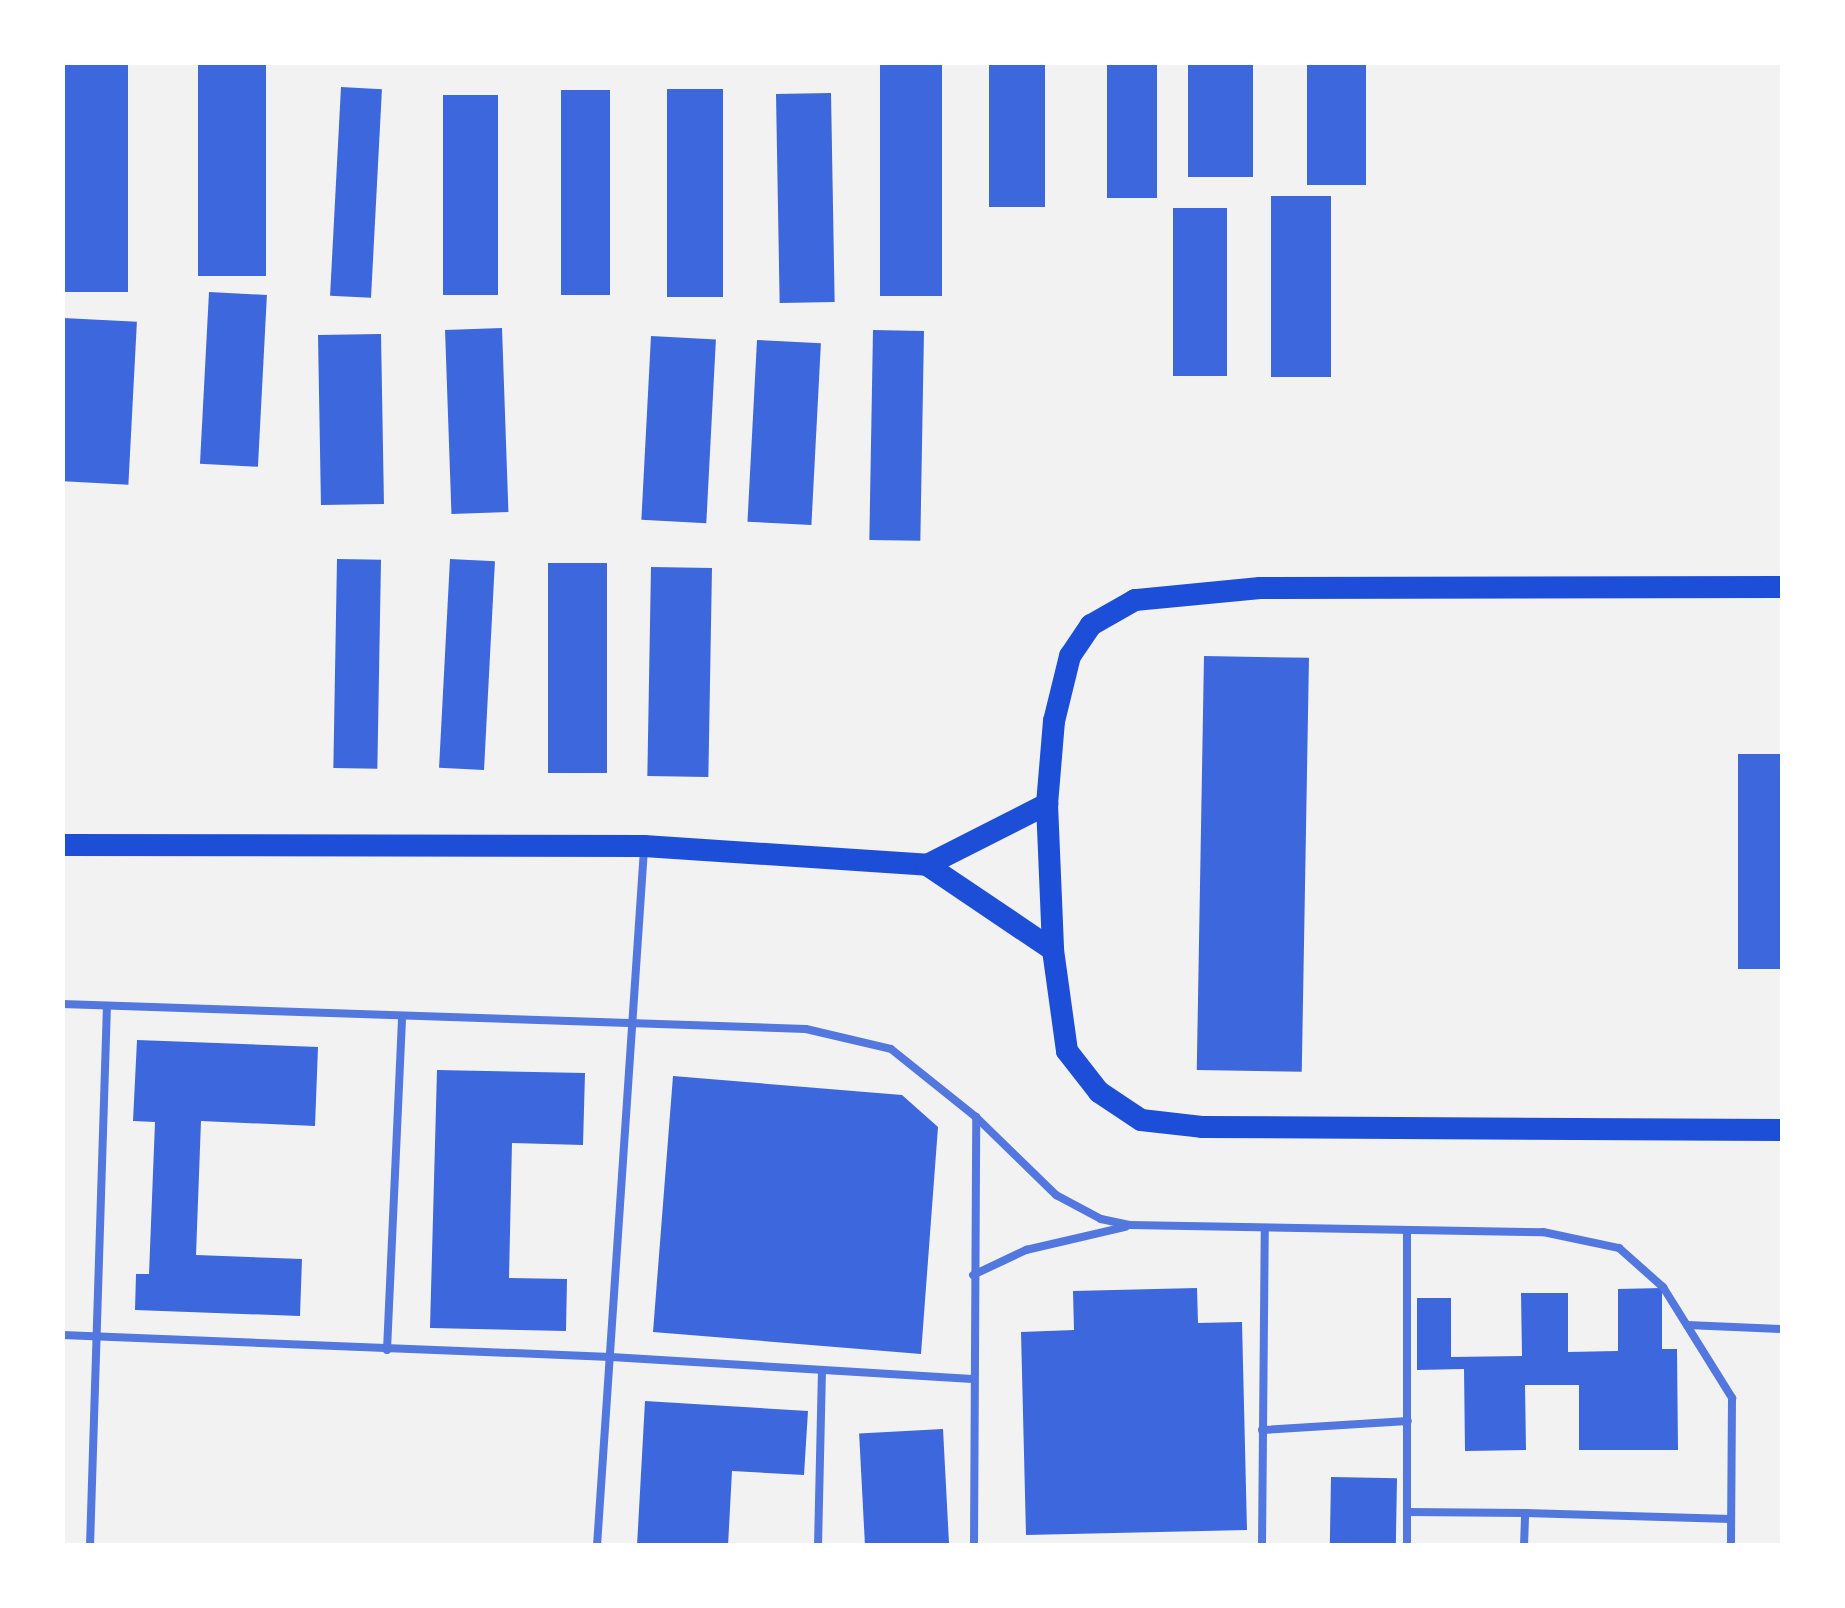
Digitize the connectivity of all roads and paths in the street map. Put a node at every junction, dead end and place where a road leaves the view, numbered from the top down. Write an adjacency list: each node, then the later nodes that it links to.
1 (1782, 588): 2 (main road)
2 (1047, 804): 5 (main road); 6 (main road)
3 (62, 846): 4 (main road)
4 (644, 846): 5 (main road); 10 (lane)
5 (927, 864): 6 (main road)
6 (1053, 950): 12 (main road)
7 (62, 1004): 8 (lane)
8 (106, 1006): 9 (lane); 20 (lane)
9 (402, 1018): 10 (lane); 21 (lane)
10 (635, 1022): 11 (lane); 22 (lane)
11 (976, 1116): 13 (lane); 16 (lane)
12 (1782, 1130)
13 (1129, 1226): 14 (lane); 16 (lane)
14 (1265, 1228): 15 (lane); 26 (lane)
15 (1407, 1232): 17 (lane); 25 (lane)
16 (973, 1275): 24 (lane)
17 (1687, 1325): 18 (lane); 29 (lane)
18 (1782, 1329)
19 (62, 1335): 20 (lane)
20 (100, 1336): 21 (lane); 30 (lane)
21 (388, 1350): 22 (lane)
22 (611, 1357): 23 (lane); 31 (lane)
23 (822, 1370): 24 (lane); 32 (lane)
24 (972, 1379): 33 (lane)
25 (1408, 1420): 26 (lane); 27 (lane)
26 (1262, 1430): 34 (lane)
27 (1408, 1512): 28 (lane); 35 (lane)
28 (1525, 1513): 29 (lane); 36 (lane)
29 (1731, 1519): 37 (lane)
30 (90, 1546)
31 (597, 1546)
32 (818, 1546)
33 (974, 1546)
34 (1262, 1546)
35 (1407, 1546)
36 (1524, 1546)
37 (1731, 1546)

